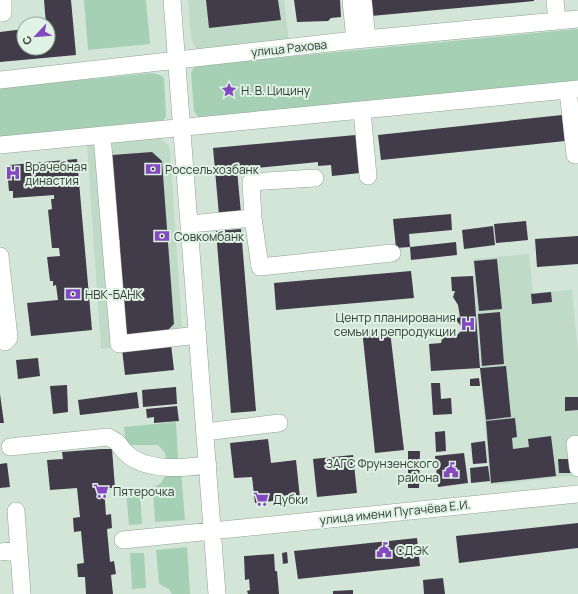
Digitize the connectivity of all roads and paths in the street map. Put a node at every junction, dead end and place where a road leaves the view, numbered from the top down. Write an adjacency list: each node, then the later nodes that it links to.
1 (2, 0): 6 (street)
2 (172, 0): 10 (street)
3 (351, 0): 9 (street)
4 (363, 0): 9 (street)
5 (556, 0): 8 (street)
6 (0, 13)
7 (578, 19): 8 (street, улица Рахова)
8 (557, 21): 9 (street, улица Рахова)
9 (361, 40): 10 (street, улица Рахова)
10 (177, 61): 11 (street, улица Рахова); 14 (street)
11 (0, 80)
12 (573, 89): 13 (street); 17 (street)
13 (362, 111): 14 (street); 18 (street)
14 (183, 128): 15 (street); 21 (street)
15 (102, 135): 16 (street); 24 (street)
16 (0, 145)
17 (578, 155)
18 (368, 176)
19 (315, 178): 20 (street)
20 (253, 218): 21 (street); 22 (street)
21 (190, 224): 24 (street)
22 (392, 253)
23 (0, 256): 25 (street)
24 (198, 336): 27 (street)
25 (5, 342)
26 (279, 423): 27 (street)
27 (205, 432): 30 (street)
28 (575, 444): 31 (street)
29 (10, 447): 30 (street)
30 (208, 465): 34 (street)
31 (578, 468)
32 (578, 494): 34 (street, улица имени Пугачёва Е.И.)
33 (16, 511): 36 (street)
34 (213, 532): 35 (street, улица имени Пугачёва Е.И.); 39 (street)
35 (123, 540)
36 (19, 550): 37 (street); 38 (street)
37 (0, 552)
38 (22, 594)
39 (217, 594)

